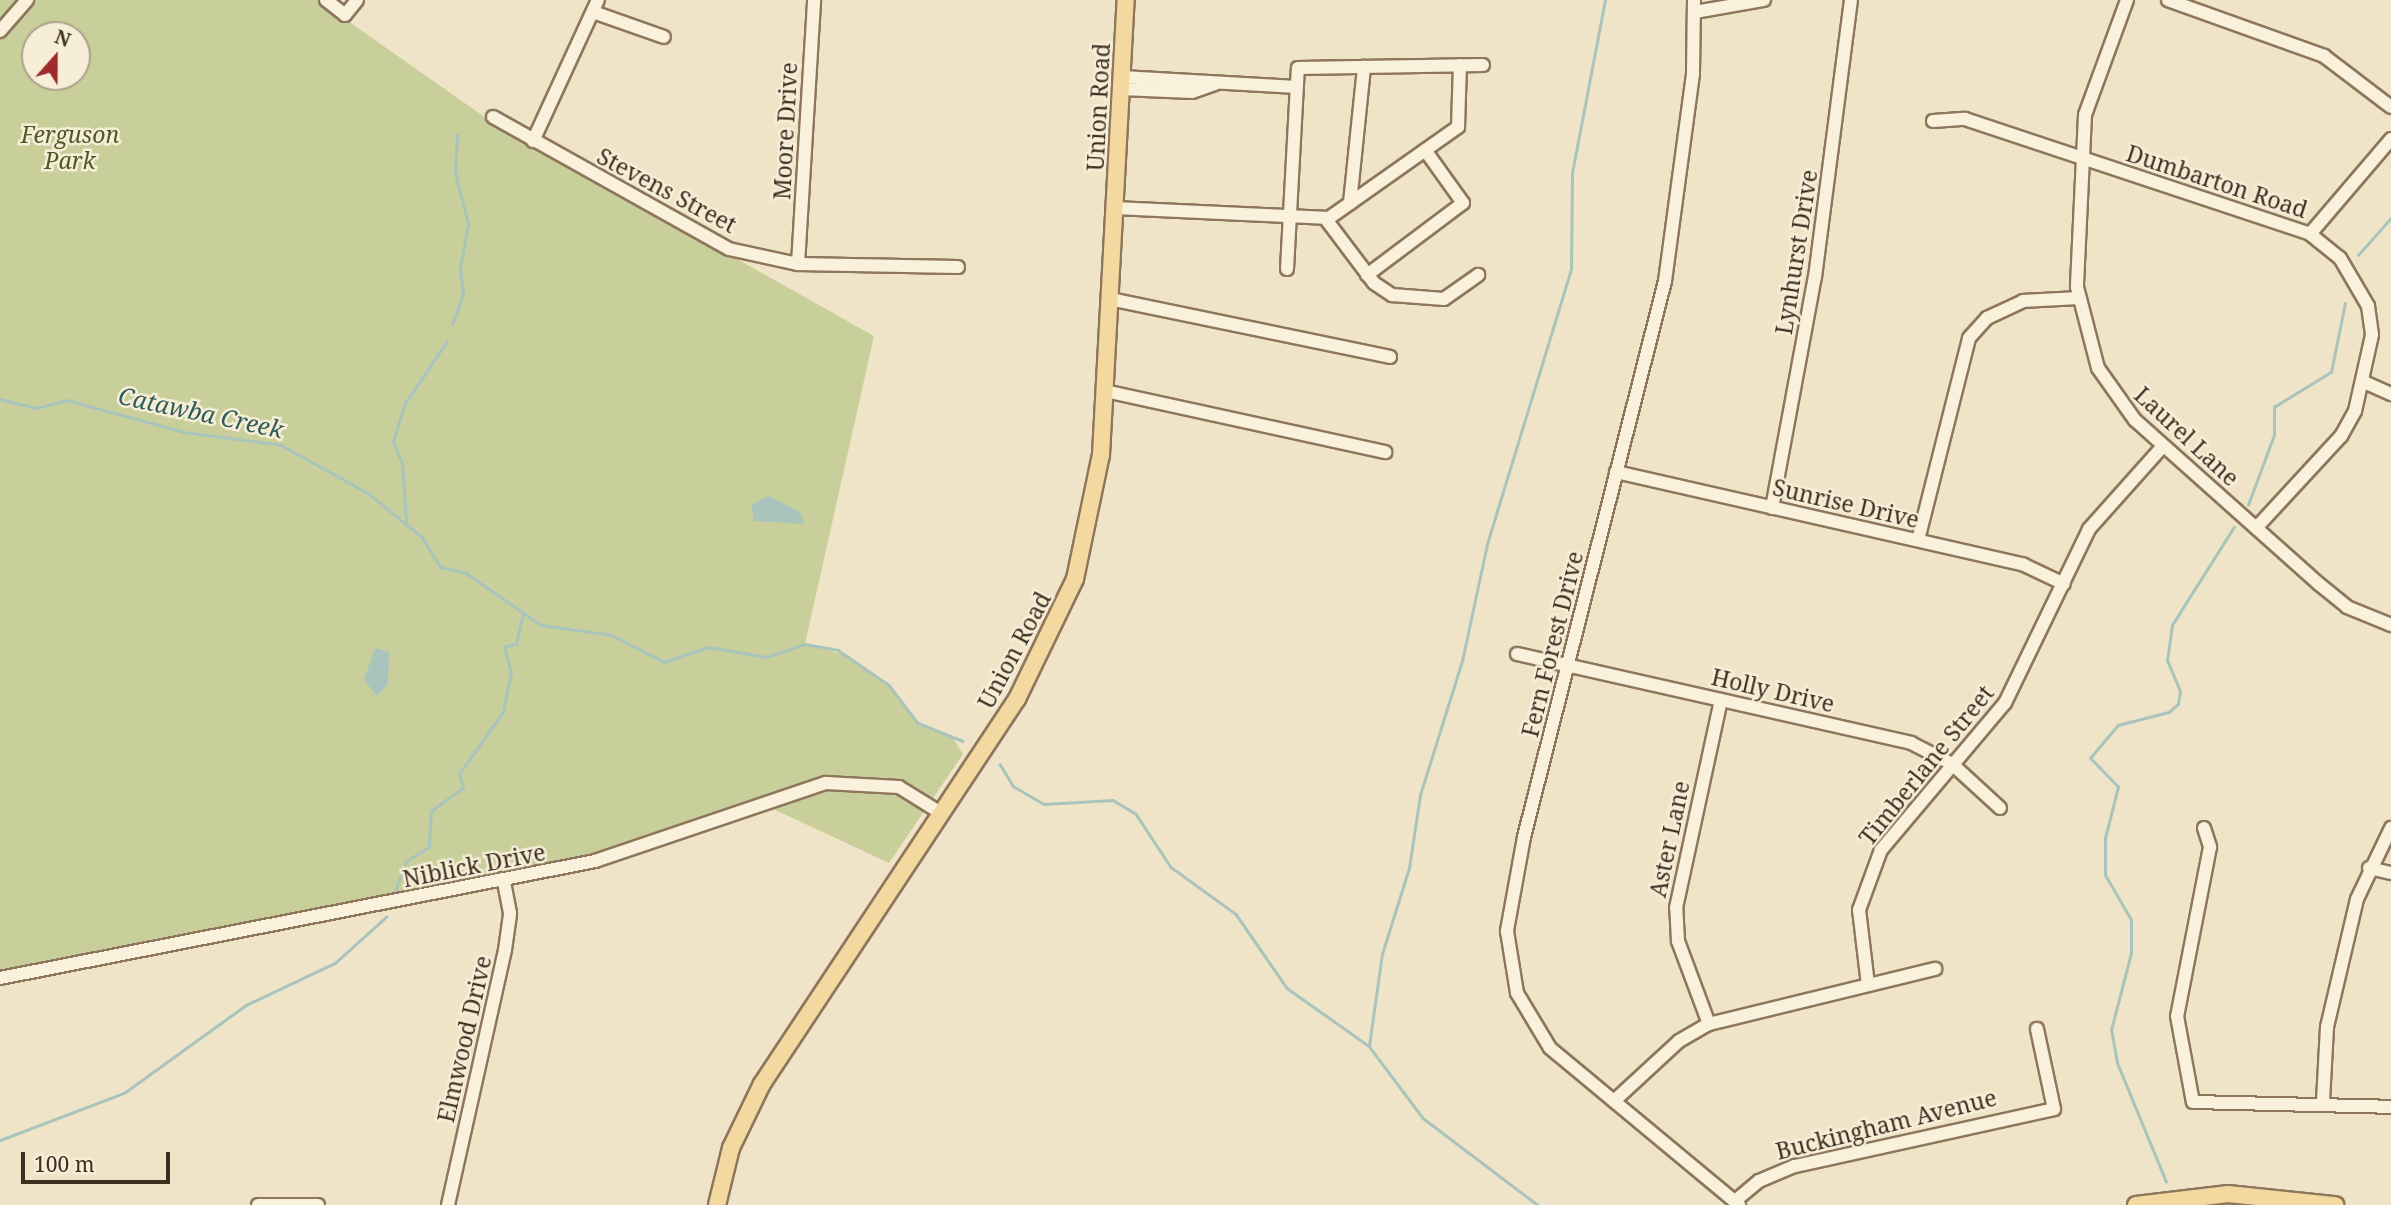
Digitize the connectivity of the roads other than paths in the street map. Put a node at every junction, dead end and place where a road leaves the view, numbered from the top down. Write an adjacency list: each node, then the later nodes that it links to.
1 (27, 0): 12 (street)
2 (326, 0): 3 (street)
3 (357, 0)
4 (814, 0): 31 (street, Moore Drive)
5 (1126, 0): 17 (main road, Union Road)
6 (1764, 0): 11 (street)
7 (1851, 0): 45 (street, Lynhurst Drive)
8 (2127, 0): 25 (street, Laurel Lane)
9 (2168, 0): 19 (street)
10 (595, 6): 13 (street); 23 (street)
11 (1694, 6): 44 (street, Fern Forest Drive)
12 (0, 31)
13 (664, 37)
14 (1460, 65): 15 (street); 16 (street); 24 (street)
15 (1483, 65)
16 (1364, 67): 18 (street); 26 (street)
17 (1122, 83): 18 (street); 27 (main road, Union Road)
18 (1297, 86): 28 (street)
19 (2391, 107)
20 (493, 117): 23 (street, Stevens Street)
21 (1933, 121): 25 (street, Dumbarton Road)
22 (2391, 139): 30 (street)
23 (533, 141): 31 (street, Stevens Street)
24 (1425, 150): 26 (street); 34 (street)
25 (2083, 159): 30 (street, Dumbarton Road); 36 (street, Laurel Lane)
26 (1350, 203): 29 (street)
27 (1115, 208): 28 (street); 37 (main road, Union Road)
28 (1291, 216): 29 (street); 33 (street)
29 (1325, 218): 34 (street)
30 (2311, 234): 39 (street, Dumbarton Road)
31 (798, 264): 32 (street, Stevens Street)
32 (958, 267)
33 (1287, 269)
34 (1367, 275): 35 (street)
35 (1478, 275)
36 (2078, 298): 42 (street, Laurel Lane); 47 (street)
37 (1110, 299): 38 (street); 40 (main road, Union Road)
38 (1390, 357)
39 (2364, 382): 41 (street); 46 (street, Dumbarton Road)
40 (1105, 391): 43 (street); 55 (main road, Union Road)
41 (2391, 394)
42 (2163, 446): 46 (street, Laurel Lane); 48 (street, Timberlane Street)
43 (1385, 452)
44 (1616, 472): 45 (street, Sunrise Drive); 51 (street, Fern Forest Drive)
45 (1772, 508): 47 (street, Sunrise Drive)
46 (2256, 528): 49 (street, Laurel Lane)
47 (1918, 540): 48 (street, Sunrise Drive)
48 (2064, 584): 53 (street, Timberlane Street)
49 (2391, 625)
50 (1517, 654): 51 (street, Holly Drive)
51 (1568, 665): 52 (street, Holly Drive); 66 (street, Fern Forest Drive)
52 (1721, 699): 53 (street, Holly Drive); 64 (street, Aster Lane)
53 (1952, 764): 54 (street, Holly Drive); 63 (street, Timberlane Street)
54 (2000, 807)
55 (941, 813): 60 (street, Niblick Drive); 73 (main road, Union Road)
56 (2204, 828): 67 (street)
57 (2391, 828): 58 (street)
58 (2369, 868): 59 (street); 67 (street)
59 (2391, 873)
60 (504, 881): 62 (street, Niblick Drive); 72 (street, Elmwood Drive)
61 (1935, 969): 63 (street)
62 (0, 978)
63 (1868, 985): 64 (street)
64 (1709, 1024): 66 (street)
65 (2037, 1029): 69 (street, Buckingham Avenue)
66 (1614, 1101): 69 (street, Fern Forest Drive)
67 (2323, 1101): 68 (street)
68 (2391, 1107)
69 (1737, 1203)
70 (258, 1205): 71 (street)
71 (318, 1205)
72 (448, 1205)
73 (716, 1205)
74 (2136, 1205): 75 (main road)
75 (2335, 1205)

